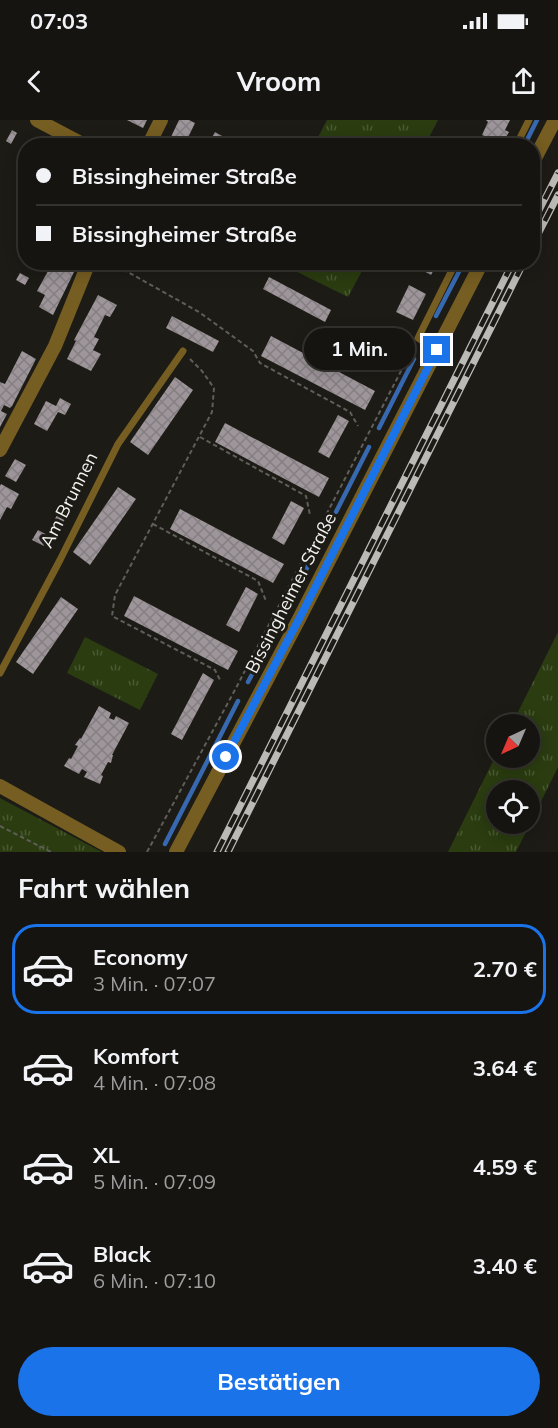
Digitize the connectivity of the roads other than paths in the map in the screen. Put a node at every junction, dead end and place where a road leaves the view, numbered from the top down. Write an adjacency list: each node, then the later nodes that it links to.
1 (37, 120): 5 (street)
2 (161, 120): 6 (street)
3 (529, 120): 7 (lane)
4 (555, 120): 8 (street)
5 (71, 138)
6 (152, 138)
7 (520, 138)
8 (540, 149)
9 (86, 270): 14 (street)
10 (452, 270): 12 (lane)
11 (478, 270): 12 (street, Bissingheimer Straße)
12 (437, 350): 18 (street, Bissingheimer Straße)
13 (183, 351): 15 (lane, Am Brunnen)
14 (0, 450)
15 (0, 673)
16 (0, 786): 17 (street)
17 (119, 852)
18 (176, 852)

